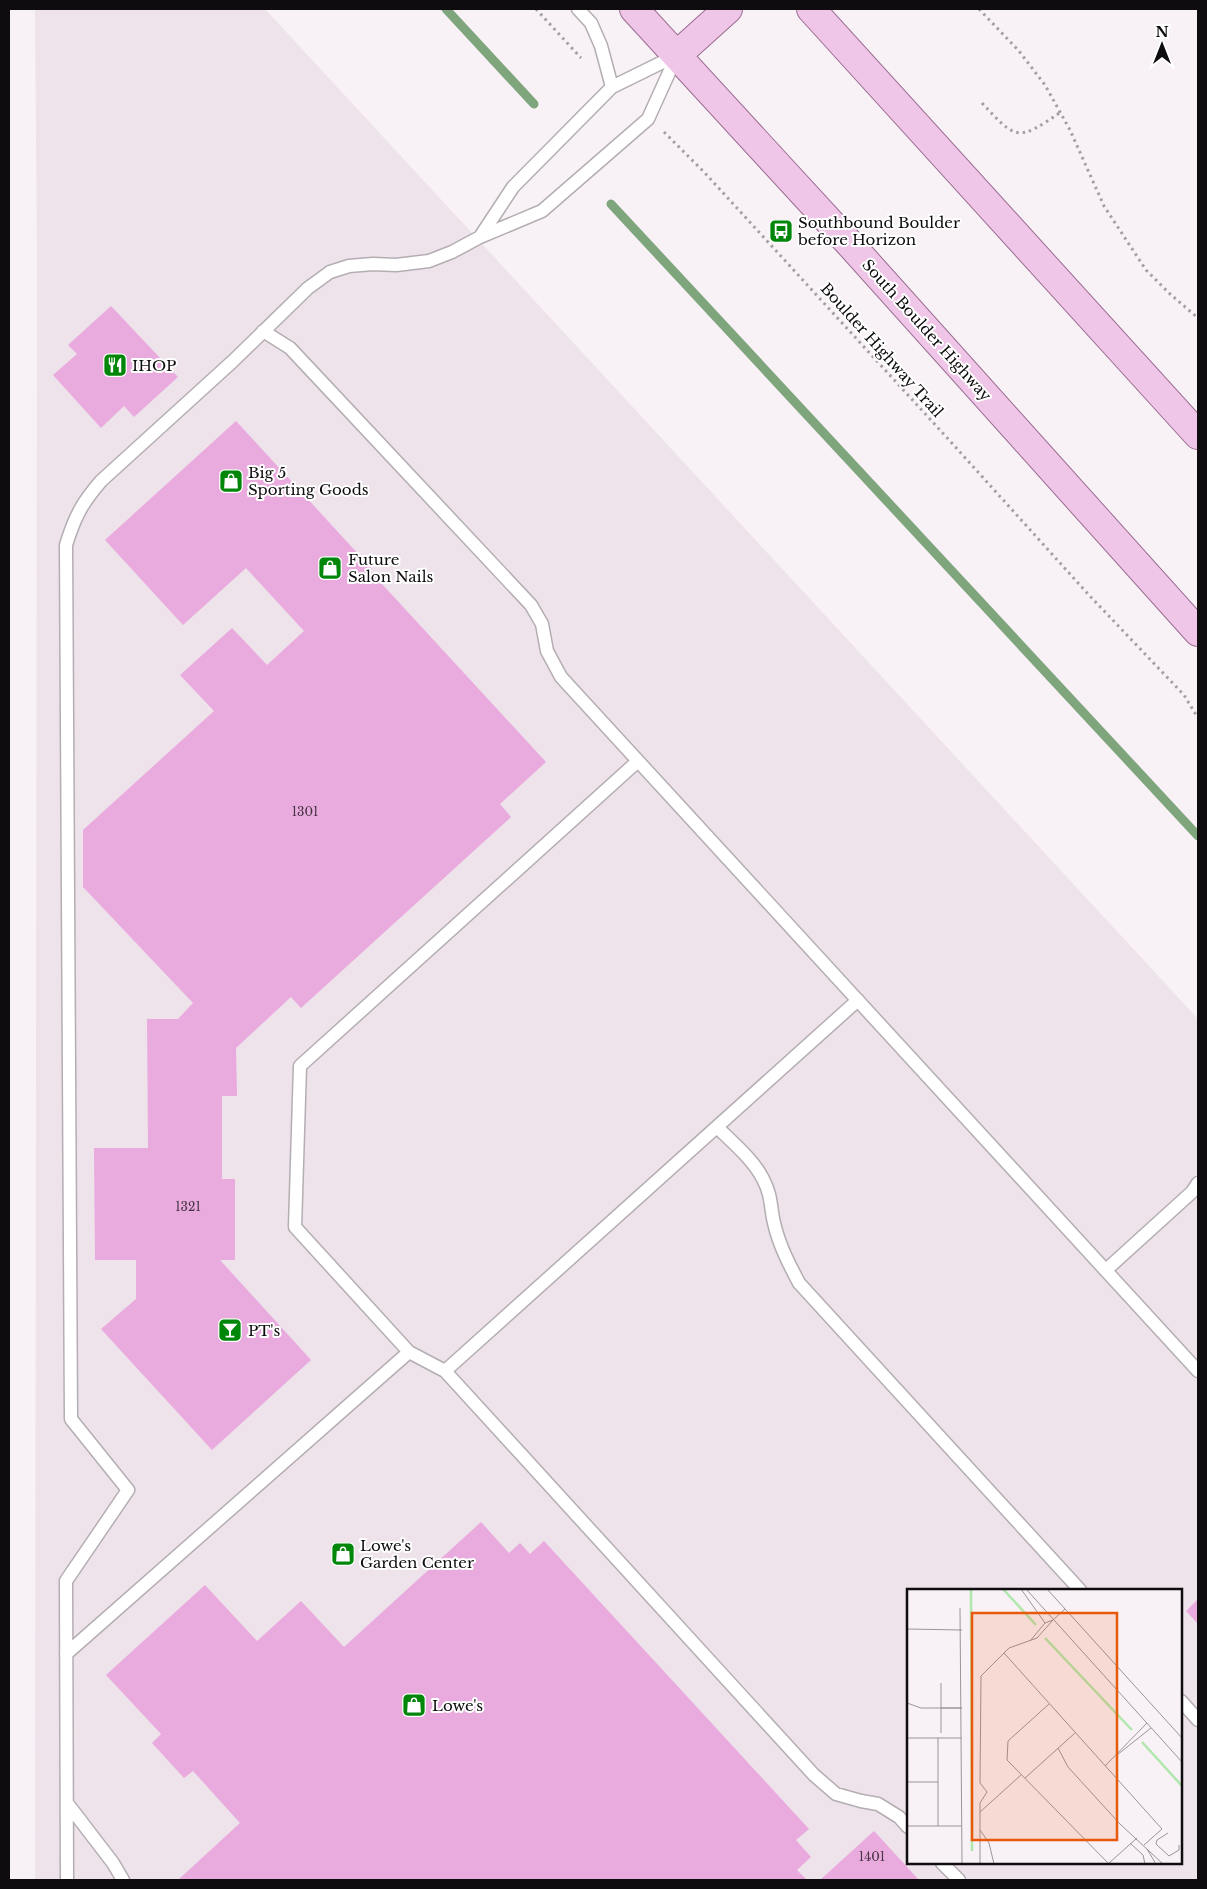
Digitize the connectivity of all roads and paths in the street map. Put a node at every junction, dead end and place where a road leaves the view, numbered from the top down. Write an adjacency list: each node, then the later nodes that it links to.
1 (536, 9): 8 (path)
2 (578, 9): 8 (lane)
3 (634, 9): 7 (main road, South Boulder Highway)
4 (728, 9): 7 (main road)
5 (811, 9): 15 (main road)
6 (979, 9): 10 (path)
7 (677, 55): 8 (lane); 11 (lane); 16 (main road, South Boulder Highway)
8 (612, 87): 12 (lane)
9 (982, 103): 10 (path)
10 (1061, 112): 13 (path)
11 (648, 119): 12 (lane); 17 (path, Boulder Highway Trail)
12 (480, 237): 14 (lane)
13 (1198, 318)
14 (263, 331): 18 (lane); 27 (lane)
15 (1198, 435)
16 (1198, 632)
17 (1198, 718)
18 (638, 761): 19 (lane); 23 (lane)
19 (858, 1000): 20 (lane); 22 (lane)
20 (717, 1127): 24 (lane); 26 (lane)
21 (1196, 1188): 22 (lane)
22 (1106, 1270): 25 (lane)
23 (409, 1352): 24 (lane); 27 (lane)
24 (445, 1371): 31 (lane)
25 (1198, 1371)
26 (1079, 1589)
27 (66, 1654): 30 (lane)
28 (1182, 1702): 29 (lane)
29 (1198, 1720)
30 (67, 1803): 33 (lane); 34 (lane)
31 (907, 1826)
32 (943, 1864): 35 (lane)
33 (67, 1880)
34 (124, 1880)
35 (959, 1880)

